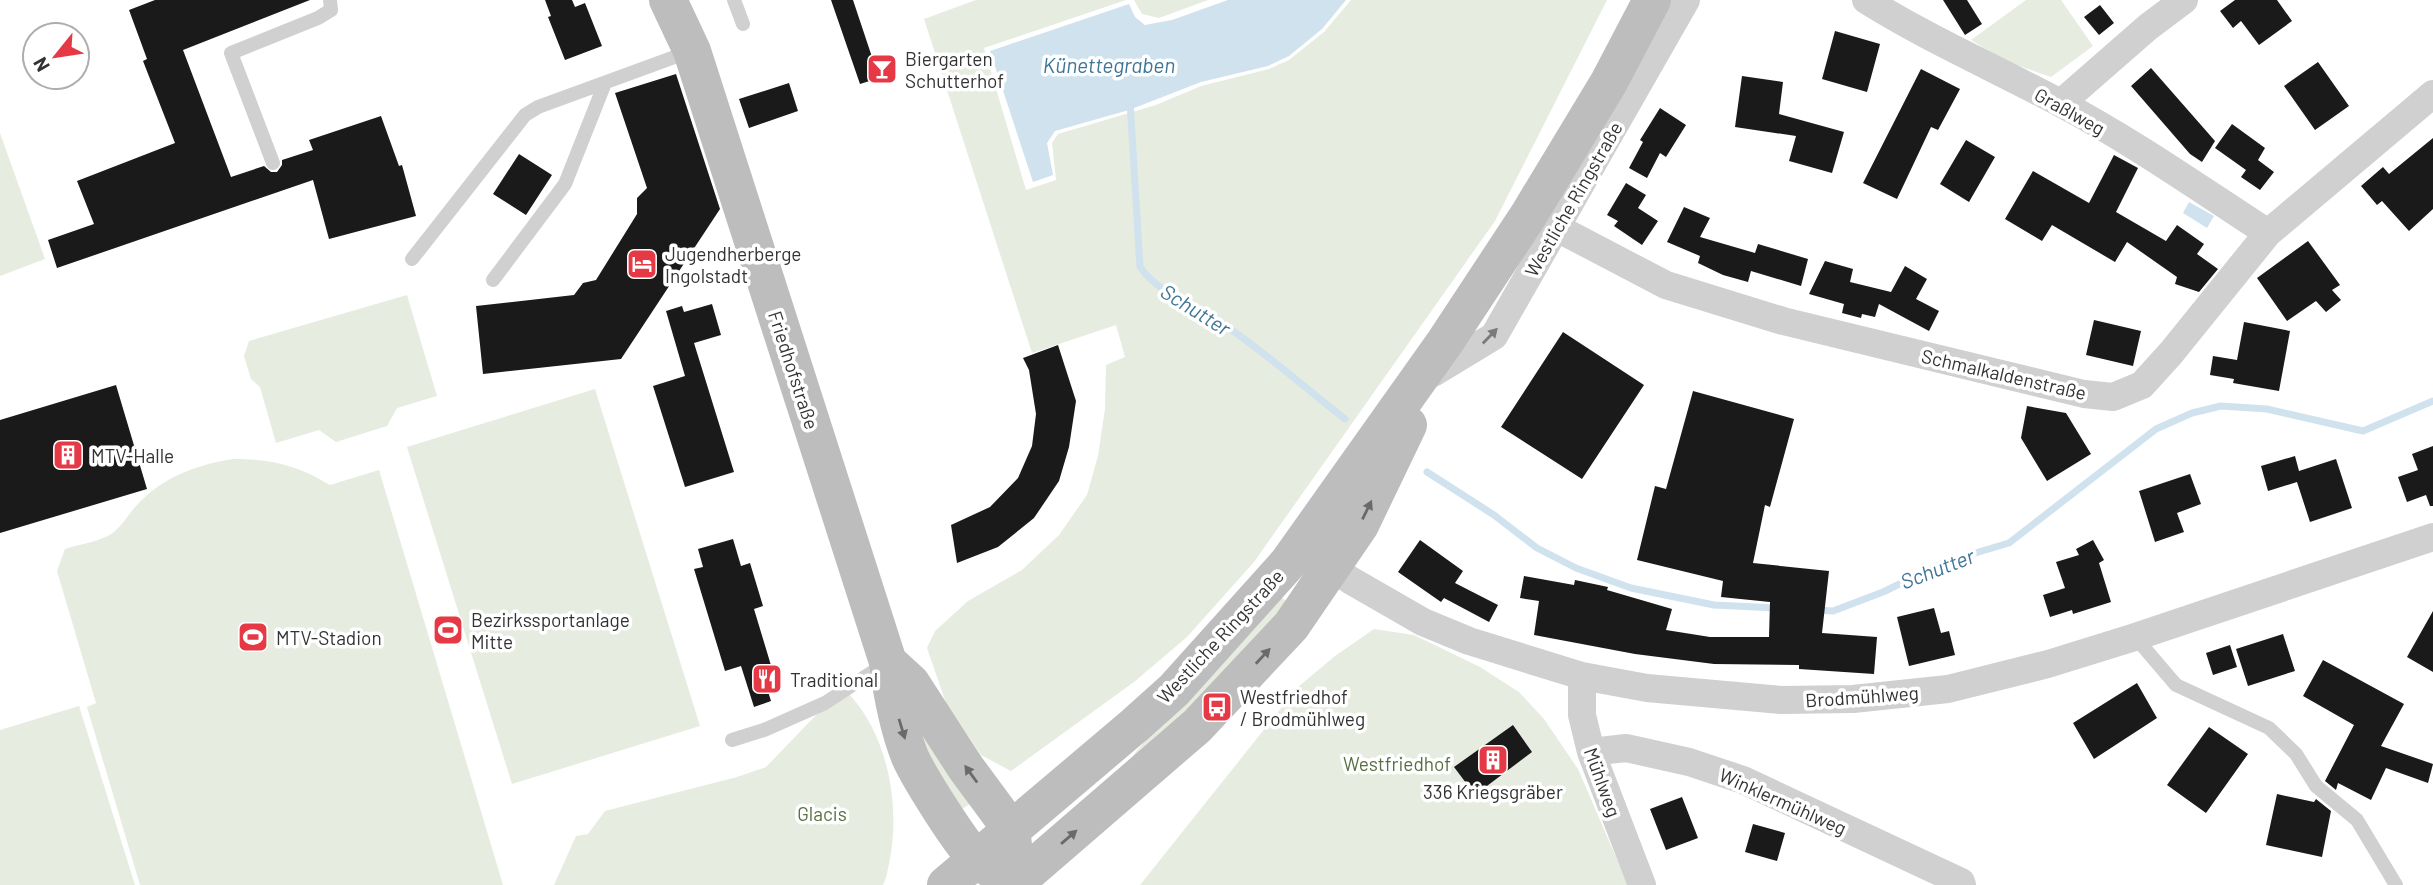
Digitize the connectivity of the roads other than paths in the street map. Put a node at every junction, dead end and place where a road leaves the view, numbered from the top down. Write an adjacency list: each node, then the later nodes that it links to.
1 (330, 0): 13 (lane)
2 (668, 0): 9 (main road, Friedhofstraße)
3 (734, 0): 8 (lane)
4 (1652, 0): 18 (main road, Westliche Ringstraße)
5 (1686, 0): 14 (street, Westliche Ringstraße)
6 (1866, 0): 12 (street, Graßlweg)
7 (2184, 0): 12 (street)
8 (743, 24)
9 (692, 51): 10 (lane); 23 (main road, Friedhofstraße)
10 (605, 83): 16 (lane); 17 (lane)
11 (2433, 93): 15 (street, Schmalkaldenstraße)
12 (2061, 103): 15 (street, Graßlweg)
13 (273, 163)
14 (1557, 228): 15 (street, Schmalkaldenstraße); 18 (street, Westliche Ringstraße, one-way to 14)
15 (2268, 233)
16 (412, 259)
17 (493, 280)
18 (1439, 358): 20 (main road, Westliche Ringstraße); 21 (main road, Westliche Ringstraße, one-way to 18)
19 (2433, 537): 22 (street, Brodmühlweg)
20 (1300, 546): 21 (street, Brodmühlweg); 27 (main road, Westliche Ringstraße)
21 (1332, 568): 24 (street, Brodmühlweg); 29 (main road, Westliche Ringstraße, one-way to 21)
22 (2135, 637): 24 (street, Brodmühlweg); 33 (lane)
23 (888, 662): 25 (lane); 27 (main road, Friedhofstraße, one-way to 23); 28 (main road, Friedhofstraße, one-way to 28)
24 (1582, 676): 26 (street, Mühlweg)
25 (732, 740)
26 (1591, 752): 30 (street, Winklermühlweg); 32 (street, Mühlweg)
27 (1012, 830): 28 (main road, Westliche Ringstraße); 29 (main road)
28 (977, 859): 29 (main road, Friedhofstraße); 31 (main road, Westliche Ringstraße)
29 (1017, 884)
30 (1963, 884)
31 (946, 885)
32 (1642, 885)
33 (2396, 885)

